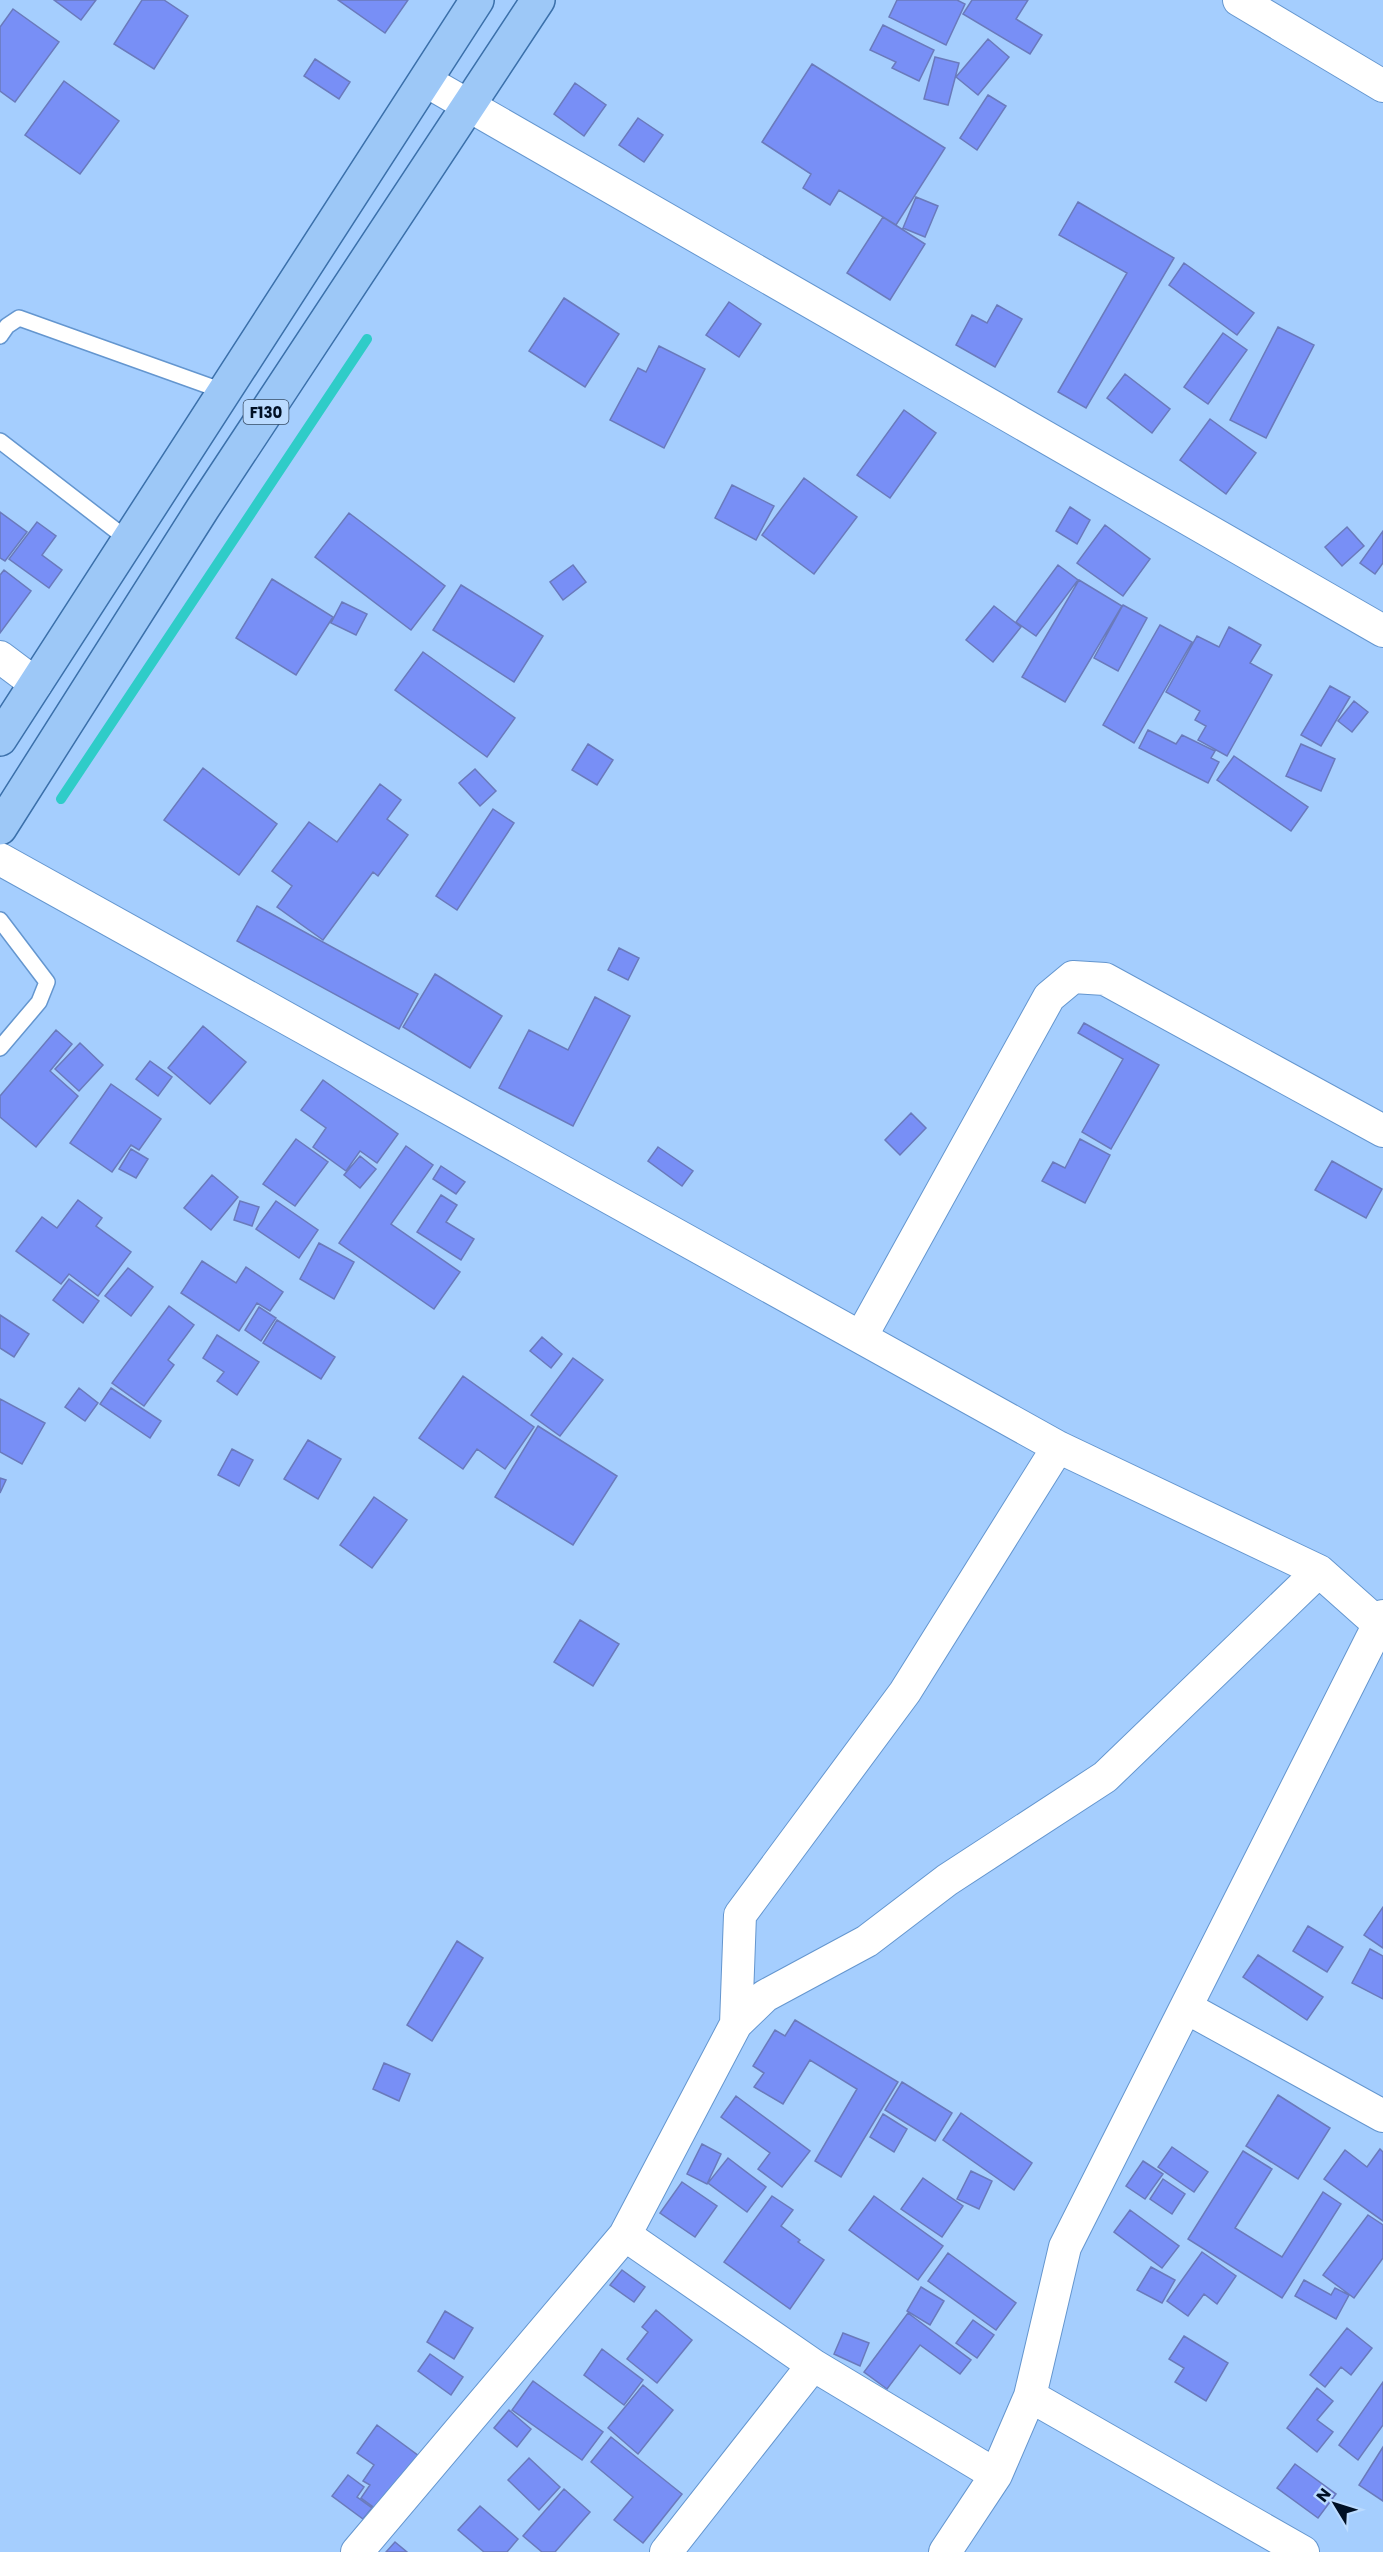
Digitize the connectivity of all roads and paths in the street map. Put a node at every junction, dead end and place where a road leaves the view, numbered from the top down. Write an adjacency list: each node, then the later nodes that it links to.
1 (477, 0): 4 (main road, F130)
2 (538, 0): 6 (main road, F130)
3 (1239, 0): 5 (street)
4 (426, 81): 6 (street); 8 (main road, F130)
5 (1383, 86)
6 (470, 106): 11 (street); 15 (main road, F130)
7 (0, 336): 8 (lane)
8 (224, 391): 10 (main road, F130)
9 (0, 441): 10 (lane)
10 (127, 539): 13 (main road, F130)
11 (1383, 631)
12 (0, 657): 13 (street)
13 (36, 684): 14 (main road, F130)
14 (0, 739)
15 (0, 828)
16 (0, 859): 20 (street)
17 (0, 921): 18 (lane)
18 (0, 1048)
19 (1383, 1131): 20 (street)
20 (861, 1337): 21 (street)
21 (1058, 1447): 22 (street); 25 (street)
22 (1319, 1571): 23 (street); 25 (street)
23 (1381, 1623): 24 (street)
24 (1187, 2008): 26 (street); 29 (street)
25 (736, 2024): 27 (street)
26 (1383, 2116)
27 (625, 2235): 28 (street); 31 (street)
28 (813, 2365): 30 (street); 32 (street)
29 (1030, 2396): 30 (street); 34 (street)
30 (996, 2475): 33 (street)
31 (357, 2552)
32 (666, 2552)
33 (945, 2552)
34 (1303, 2552)

